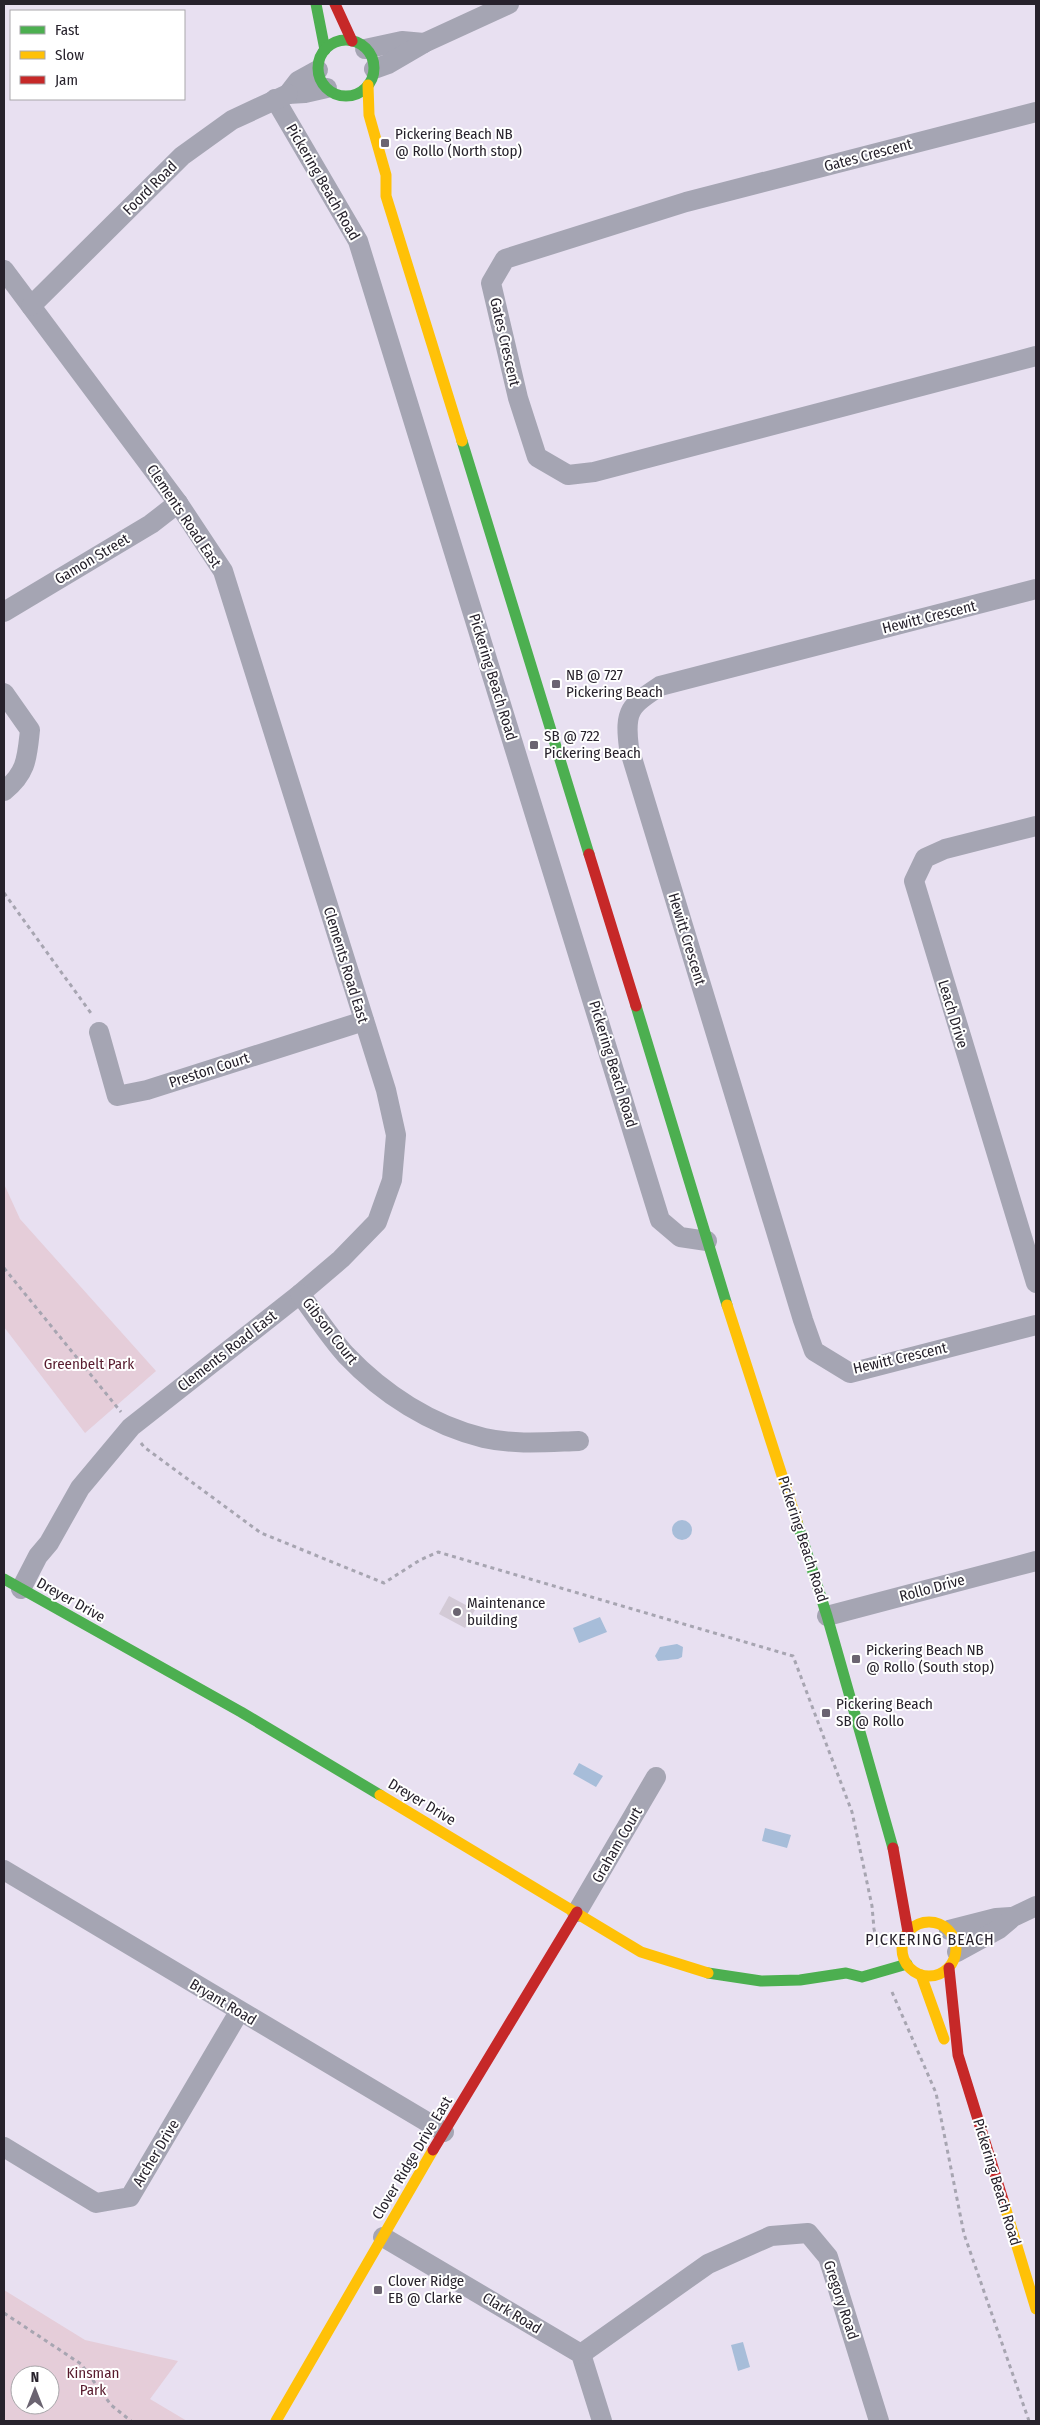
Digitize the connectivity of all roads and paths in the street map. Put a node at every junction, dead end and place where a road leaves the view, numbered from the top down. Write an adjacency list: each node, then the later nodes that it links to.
1 (316, 4): 6 (street)
2 (335, 4): 5 (street, Pickering Beach Road)
3 (509, 4): 4 (street)
4 (424, 43): 5 (street); 8 (street)
5 (359, 45): 6 (street); 8 (street, Pickering Beach Road)
6 (325, 50): 7 (street)
7 (318, 70): 9 (street); 10 (street, Foord Road)
8 (371, 77): 9 (street); 14 (street, Pickering Beach Road)
9 (334, 92): 10 (street, Foord Road); 11 (street)
10 (281, 97): 16 (street, Foord Road); 27 (street, Pickering Beach Road)
11 (349, 110)
12 (1036, 112): 17 (street, Gates Crescent)
13 (374, 180): 14 (street, Pickering Beach Road)
14 (386, 196): 27 (street, Pickering Beach Road)
15 (4, 270): 16 (street, Clements Road East)
16 (31, 306): 18 (street, Clements Road East)
17 (1036, 356)
18 (178, 503): 20 (street, Gamon Street); 25 (street, Clements Road East)
19 (1036, 589): 31 (street, Hewitt Crescent)
20 (4, 612)
21 (4, 693): 22 (street)
22 (4, 791)
23 (1036, 826): 29 (street, Leach Drive)
24 (4, 893): 26 (path)
25 (364, 1021): 26 (street, Preston Court); 30 (street, Clements Road East)
26 (99, 1032)
27 (707, 1241): 37 (street, Pickering Beach Road)
28 (4, 1268): 32 (path)
29 (1036, 1283)
30 (300, 1294): 32 (street, Clements Road East); 33 (street, Gibson Court)
31 (1036, 1324)
32 (131, 1427): 36 (street, Clements Road East); 49 (path)
33 (579, 1441)
34 (1036, 1560): 37 (street, Rollo Drive)
35 (4, 1579): 36 (street, Dreyer Drive)
36 (21, 1590): 44 (street, Dreyer Drive)
37 (828, 1616): 39 (street, Pickering Beach Road)
38 (656, 1777): 44 (street, Graham Court)
39 (892, 1840): 40 (street, Pickering Beach Road); 47 (street, Pickering Beach Road)
40 (909, 1868)
41 (4, 1870): 56 (street, Bryant Road)
42 (1036, 1906): 45 (street)
43 (926, 1907): 46 (street, Pickering Beach Road)
44 (577, 1912): 54 (street, Dreyer Drive); 58 (street, Clover Ridge Drive East)
45 (1013, 1917): 46 (street); 50 (street)
46 (941, 1926): 47 (street); 50 (street, Pickering Beach Road)
47 (908, 1932): 48 (street, Pickering Beach Road)
48 (902, 1948): 49 (street); 52 (street)
49 (880, 1954)
50 (953, 1960): 55 (street); 57 (street, Pickering Beach Road)
51 (858, 1964): 54 (street, Dreyer Drive)
52 (906, 1964): 53 (street, Dreyer Drive); 55 (street)
53 (884, 1970): 54 (street, Dreyer Drive); 68 (path)
54 (846, 1973)
55 (921, 1975): 57 (street, Pickering Beach Road)
56 (239, 2012): 58 (street, Bryant Road); 59 (street, Archer Drive)
57 (958, 2055): 61 (street, Pickering Beach Road)
58 (444, 2132): 60 (street, Clover Ridge Drive East)
59 (4, 2148)
60 (383, 2237): 63 (street, Clark Road); 65 (street, Clover Ridge Drive East)
61 (1036, 2309)
62 (4, 2314): 64 (path)
63 (581, 2354): 66 (street); 67 (street, Gregory Road)
64 (131, 2421)
65 (276, 2421)
66 (602, 2421)
67 (879, 2421)
68 (1029, 2421)

